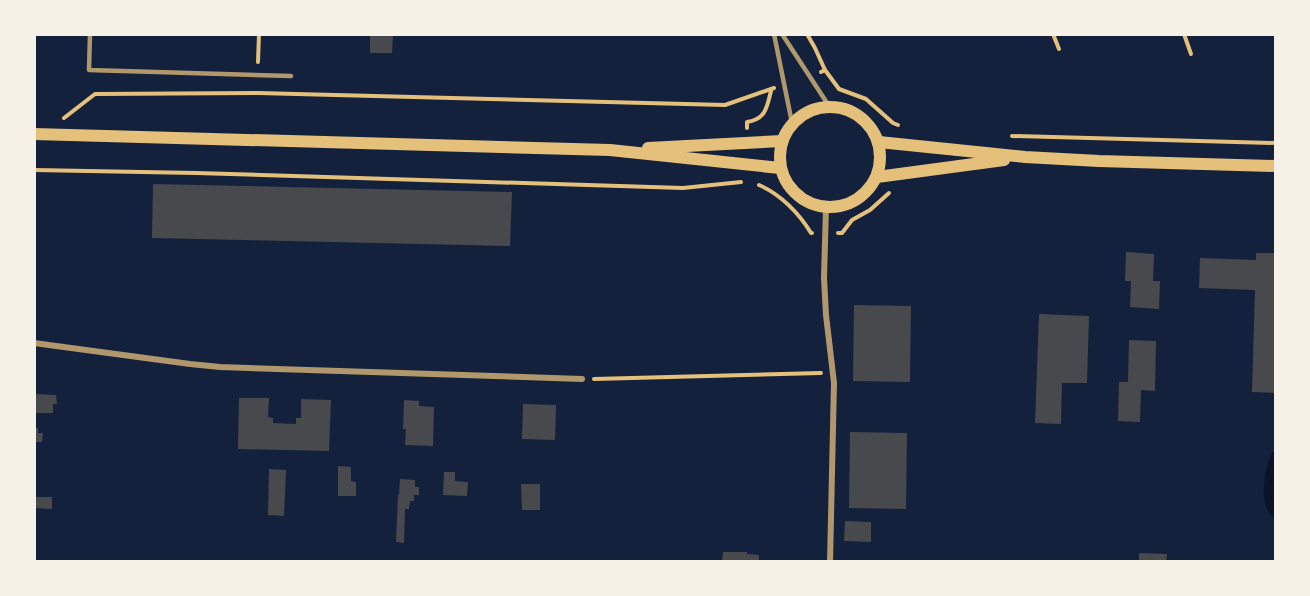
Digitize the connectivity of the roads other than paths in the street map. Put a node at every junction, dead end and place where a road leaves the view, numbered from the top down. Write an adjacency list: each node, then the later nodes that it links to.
1 (90, 34): 4 (lane)
2 (774, 34): 6 (lane)
3 (782, 34): 5 (lane)
4 (291, 76)
5 (829, 106): 6 (main road); 9 (main road)
6 (792, 123): 8 (main road)
7 (40, 135): 10 (main road)
8 (782, 141): 10 (main road); 13 (main road)
9 (879, 142): 11 (main road); 14 (main road)
10 (610, 150): 13 (main road)
11 (1025, 158): 12 (main road); 14 (main road)
12 (1275, 166)
13 (780, 168): 15 (main road)
14 (877, 177): 15 (main road)
15 (826, 207): 18 (street)
16 (34, 343): 17 (street)
17 (582, 379)
18 (830, 561)

